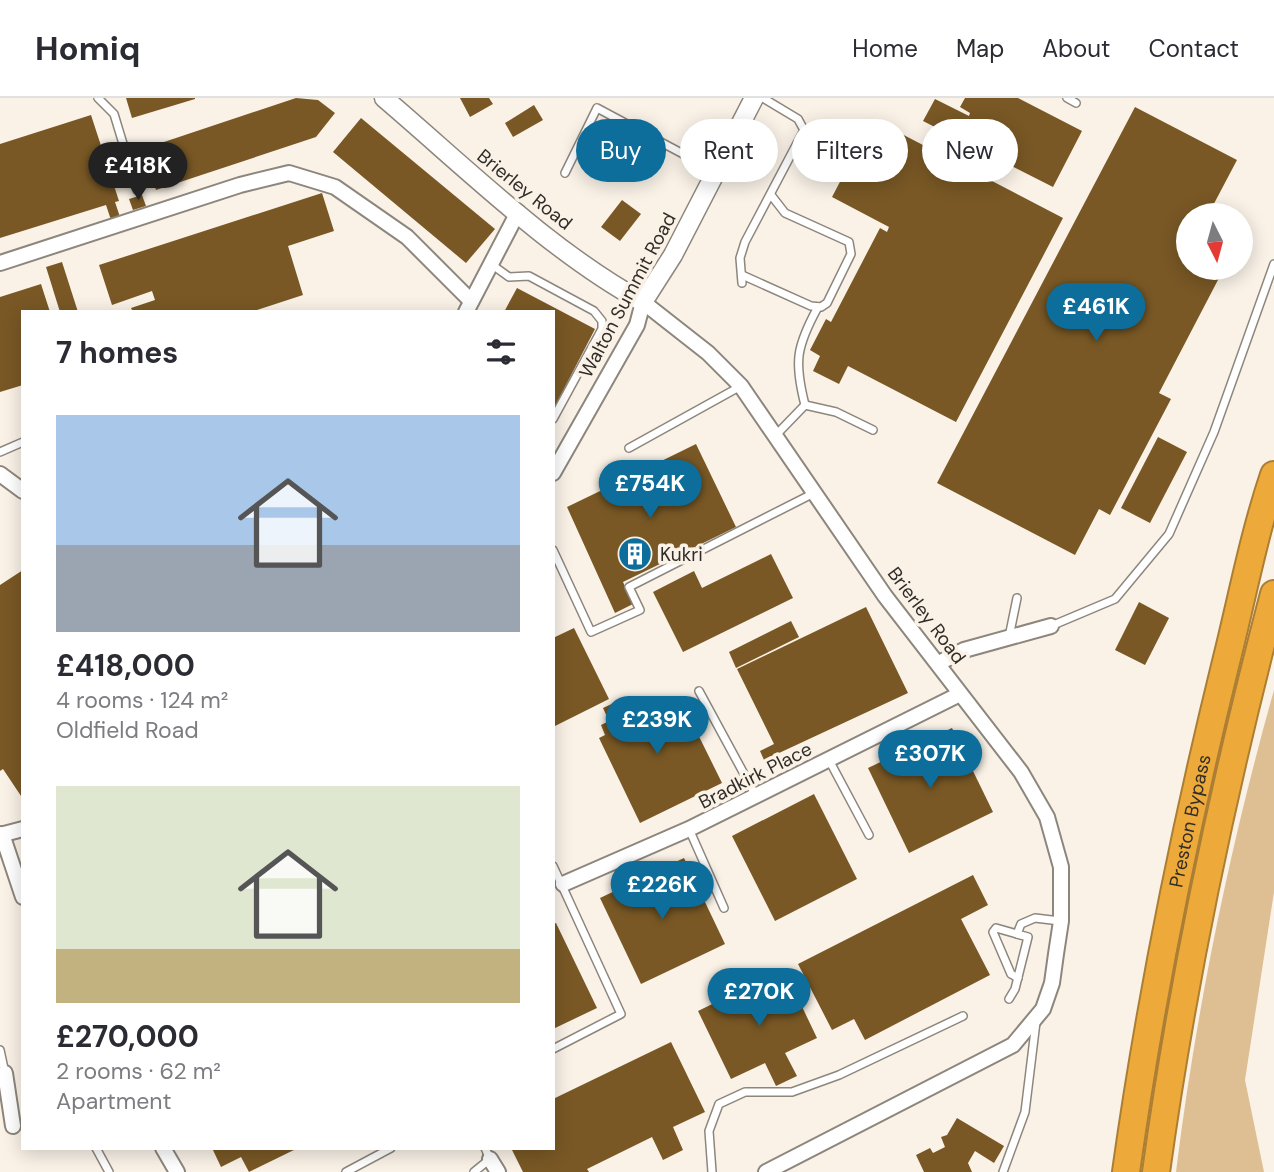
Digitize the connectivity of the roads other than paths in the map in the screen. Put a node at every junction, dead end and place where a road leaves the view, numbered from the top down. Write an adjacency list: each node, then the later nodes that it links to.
1 (97, 98): 11 (lane)
2 (384, 98): 13 (street, Brierley Road)
3 (754, 98): 7 (street, Walton Summit Road)
4 (763, 98): 12 (lane)
5 (1067, 98): 6 (lane)
6 (1076, 103)
7 (743, 119)
8 (680, 152): 9 (lane)
9 (565, 173)
10 (710, 182): 17 (street, Walton Summit Road)
11 (137, 190)
12 (771, 195): 19 (lane); 19 (lane)
13 (518, 212): 14 (street); 17 (street, Brierley Road)
14 (491, 263): 18 (street); 22 (lane)
15 (0, 264): 18 (street)
16 (1274, 264): 36 (lane)
17 (643, 302): 20 (street, Brierley Road); 28 (street, Walton Summit Road)
18 (468, 306)
19 (818, 307): 21 (lane)
20 (741, 386): 24 (street, Brierley Road); 26 (lane)
21 (805, 405): 23 (lane); 24 (lane)
22 (555, 415)
23 (873, 430)
24 (776, 435): 32 (street, Brierley Road)
25 (21, 443): 27 (lane)
26 (629, 448)
27 (0, 452)
28 (555, 469)
29 (0, 474): 31 (street)
30 (1274, 475): 72 (highway, Preston Bypass)
31 (21, 490)
32 (814, 492): 33 (lane); 38 (street, Brierley Road)
33 (555, 554)
34 (1274, 594): 73 (highway, Preston Bypass)
35 (1017, 598): 37 (lane)
36 (1051, 626): 37 (street)
37 (1009, 637): 38 (street)
38 (939, 663): 40 (street, Brierley Road)
39 (699, 691): 42 (lane)
40 (960, 694): 41 (street, Bradkirk Place); 51 (street, Brierley Road)
41 (829, 759): 42 (street, Bradkirk Place); 46 (lane)
42 (756, 796): 44 (street, Bradkirk Place)
43 (21, 829): 45 (street)
44 (689, 830): 48 (street, Bradkirk Place); 50 (lane)
45 (1, 834): 49 (street)
46 (869, 835)
47 (555, 870): 48 (lane)
48 (563, 884): 57 (lane)
49 (21, 891)
50 (724, 908)
51 (1061, 921): 52 (lane); 56 (street, Brierley Road)
52 (1017, 934): 53 (lane); 53 (lane)
53 (1018, 978): 54 (lane)
54 (1009, 999)
55 (962, 1016): 69 (lane)
56 (1036, 1018): 70 (street, Brierley Road); 71 (lane)
57 (555, 1048)
58 (0, 1050): 59 (lane)
59 (5, 1073): 60 (street)
60 (12, 1126)
61 (97, 1150): 65 (lane)
62 (164, 1150): 66 (street)
63 (387, 1150): 67 (lane)
64 (491, 1160): 68 (lane)
65 (109, 1172)
66 (177, 1172)
67 (345, 1172)
68 (474, 1172)
69 (712, 1172)
70 (766, 1172)
71 (1003, 1172)
72 (1126, 1172)
73 (1156, 1172)

